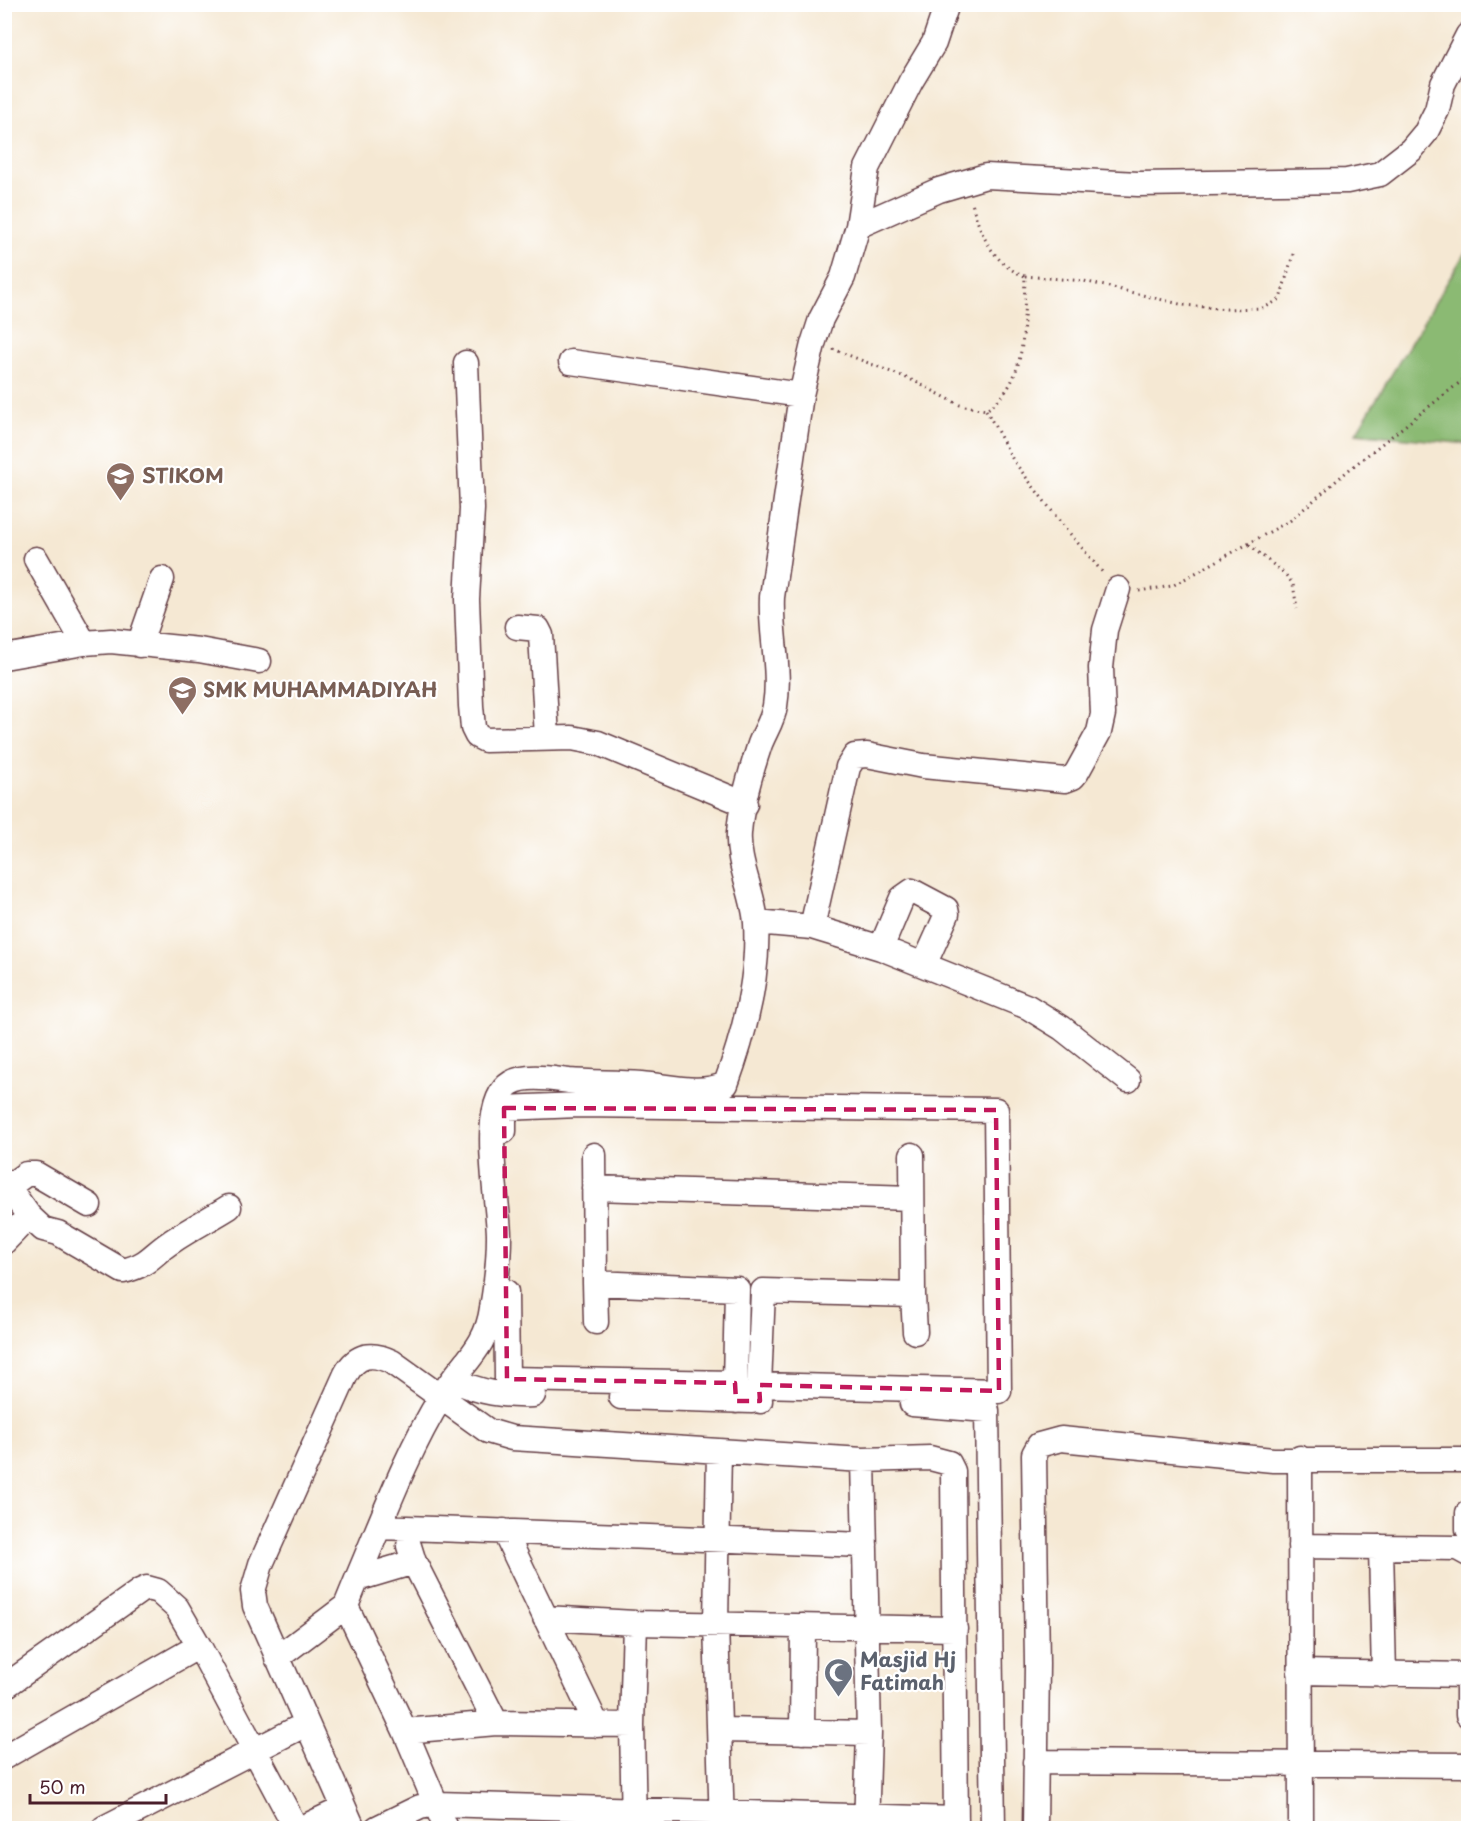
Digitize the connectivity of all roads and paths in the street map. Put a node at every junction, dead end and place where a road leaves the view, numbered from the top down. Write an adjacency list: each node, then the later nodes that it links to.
1 (947, 4): 4 (street)
2 (1468, 35): 3 (street)
3 (966, 180): 4 (street); 6 (path)
4 (858, 226): 7 (street)
5 (1294, 251): 6 (path)
6 (1025, 276): 12 (path)
7 (813, 344): 11 (street); 12 (path)
8 (571, 362): 11 (street)
9 (466, 363): 23 (street)
10 (1468, 376): 13 (path)
11 (801, 395): 24 (street)
12 (986, 410): 16 (path)
13 (1249, 545): 16 (path); 17 (path)
14 (36, 559): 19 (street)
15 (162, 579): 20 (street)
16 (1118, 589): 26 (street)
17 (1297, 609)
18 (517, 627): 23 (street)
19 (84, 643): 20 (street); 21 (street)
20 (139, 645): 22 (street)
21 (4, 657)
22 (259, 661)
23 (547, 738): 24 (street)
24 (745, 804): 25 (street)
25 (756, 922): 26 (street); 47 (street)
26 (812, 927): 27 (street)
27 (881, 948): 28 (street); 28 (street)
28 (924, 964): 29 (street)
29 (1128, 1080)
30 (594, 1155): 33 (street)
31 (912, 1155): 34 (street)
32 (6, 1184): 35 (street); 37 (street)
33 (594, 1188): 34 (street); 39 (street)
34 (912, 1198): 42 (street)
35 (88, 1205)
36 (229, 1207): 37 (street)
37 (29, 1216): 38 (street)
38 (4, 1242)
39 (595, 1283): 40 (street); 43 (street)
40 (737, 1289): 41 (street); 45 (street)
41 (763, 1291): 42 (street); 46 (street)
42 (913, 1295): 44 (street)
43 (596, 1322)
44 (915, 1332)
45 (736, 1383): 46 (street); 46 (street); 46 (street); 47 (street)
46 (760, 1384): 102 (street)
47 (447, 1388): 48 (street); 53 (street); 72 (street)
48 (719, 1451): 50 (street); 57 (street)
49 (1300, 1458): 51 (street); 59 (street); 88 (street)
50 (864, 1460): 58 (street); 70 (street)
51 (1468, 1460)
52 (1468, 1514): 54 (street)
53 (379, 1527): 55 (street); 63 (street)
54 (1468, 1529)
55 (405, 1530): 56 (street); 62 (street)
56 (504, 1531): 57 (street); 65 (street)
57 (716, 1540): 58 (street); 67 (street)
58 (865, 1545): 69 (street)
59 (1300, 1546): 60 (street); 73 (street)
60 (1381, 1547): 61 (street); 74 (street)
61 (1468, 1554)
62 (414, 1562): 63 (street); 78 (street)
63 (357, 1579): 64 (street)
64 (346, 1606): 72 (street); 83 (street)
65 (545, 1618): 66 (street); 80 (street)
66 (635, 1623): 67 (street); 81 (street)
67 (716, 1623): 68 (street); 82 (street)
68 (802, 1626): 69 (street); 84 (street)
69 (867, 1628): 70 (street); 85 (street)
70 (955, 1629): 96 (street)
71 (199, 1646): 76 (street); 86 (street); 87 (street)
72 (277, 1658): 79 (street)
73 (1300, 1672): 74 (street); 89 (street)
74 (1384, 1675): 75 (street)
75 (1468, 1676): 77 (street)
76 (4, 1687)
77 (1468, 1715)
78 (496, 1723): 80 (street); 83 (street)
79 (306, 1724): 86 (street); 92 (street)
80 (597, 1725): 81 (street)
81 (632, 1725): 93 (street)
82 (721, 1730): 84 (street); 94 (street)
83 (405, 1731): 91 (street)
84 (802, 1732): 85 (street)
85 (869, 1733): 95 (street)
86 (254, 1748): 97 (street); 98 (street)
87 (4, 1757)
88 (1035, 1762): 89 (street); 103 (street)
89 (1299, 1764): 90 (street); 104 (street)
90 (1468, 1765)
91 (437, 1804): 93 (street); 100 (street); 101 (street)
92 (347, 1819): 99 (street)
93 (635, 1819): 94 (street)
94 (721, 1820): 95 (street)
95 (866, 1823): 96 (street)
96 (956, 1824)
97 (104, 1828)
98 (296, 1828)
99 (302, 1828)
100 (377, 1828)
101 (446, 1828)
102 (993, 1828)
103 (1035, 1828)
104 (1301, 1828)

